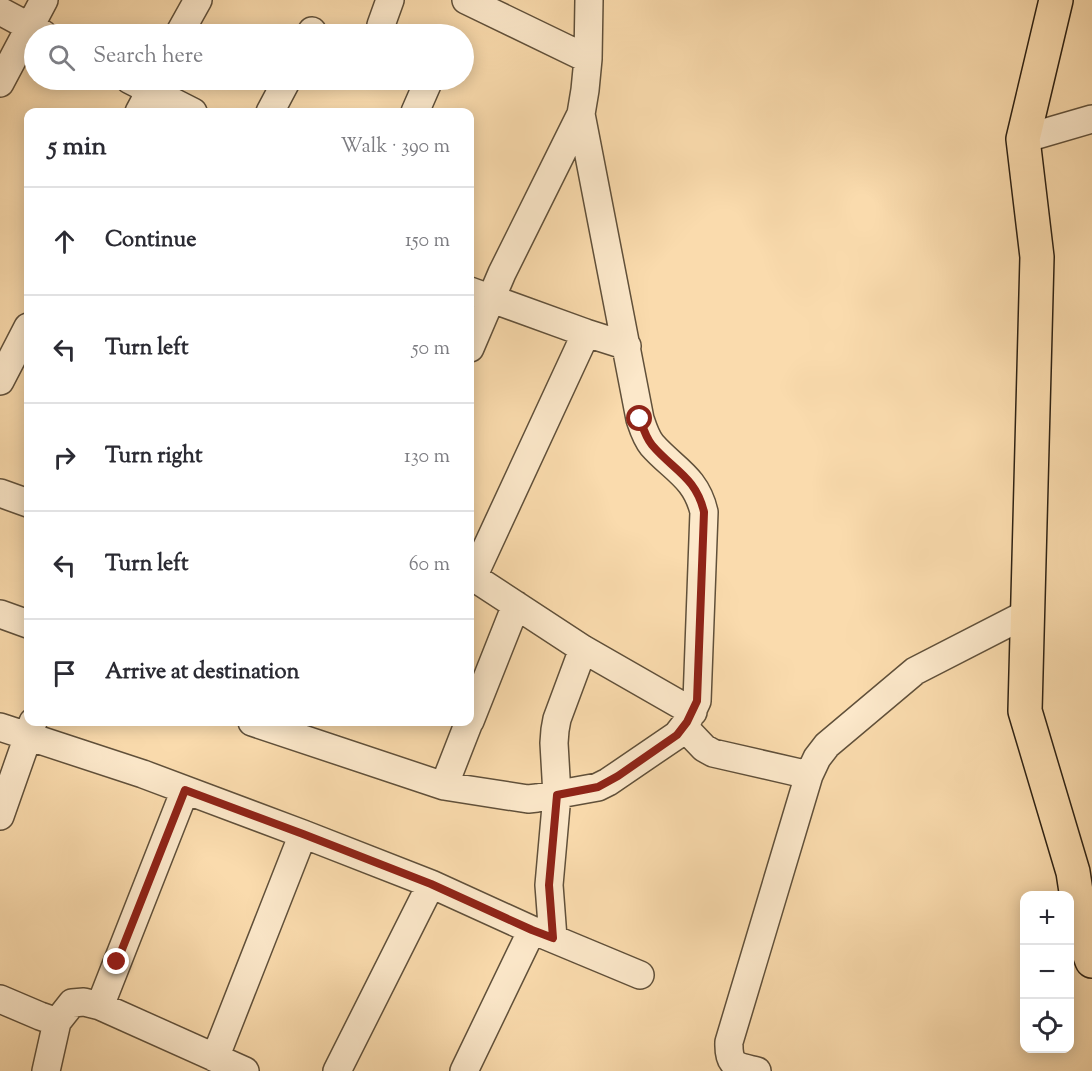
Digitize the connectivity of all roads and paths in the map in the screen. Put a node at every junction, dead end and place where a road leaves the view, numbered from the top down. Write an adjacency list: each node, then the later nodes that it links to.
1 (44, 0): 9 (street)
2 (198, 0): 10 (street)
3 (390, 0): 11 (street)
4 (466, 0): 13 (street)
5 (589, 0): 13 (street)
6 (1056, 0): 23 (main road)
7 (0, 11): 8 (street)
8 (24, 24)
9 (38, 24)
10 (185, 24)
11 (381, 24)
12 (24, 48): 14 (street)
13 (588, 59): 21 (street)
14 (0, 83)
15 (144, 90): 18 (street)
16 (282, 90): 19 (street)
17 (425, 90): 20 (street)
18 (184, 108)
19 (272, 108)
20 (417, 108)
21 (581, 114): 24 (street); 28 (street)
22 (1092, 119): 23 (street)
23 (1023, 139): 35 (main road)
24 (480, 295): 25 (street); 26 (street)
25 (474, 327)
26 (586, 333): 28 (street); 32 (street)
27 (24, 336): 29 (street)
28 (627, 346): 40 (street)
29 (10, 366)
30 (0, 493): 31 (street)
31 (24, 502)
32 (474, 570)
33 (474, 578): 34 (street)
34 (516, 605): 38 (street); 39 (street)
35 (1028, 613): 45 (street); 53 (main road)
36 (0, 614): 37 (street)
37 (24, 623)
38 (583, 649): 40 (street); 48 (street)
39 (477, 682)
40 (688, 720): 45 (street); 48 (street)
41 (264, 726): 46 (street)
42 (467, 726): 46 (street)
43 (0, 727): 44 (street)
44 (30, 728): 47 (street); 49 (street)
45 (809, 775): 63 (street)
46 (444, 786): 48 (street)
47 (185, 790): 50 (street); 56 (street)
48 (557, 795): 52 (street)
49 (0, 816)
50 (303, 834): 51 (street); 58 (street)
51 (431, 884): 52 (street); 61 (street)
52 (543, 934): 54 (street); 62 (street)
53 (1092, 961)
54 (640, 975)
55 (0, 999): 57 (street)
56 (100, 1006): 57 (street); 58 (street)
57 (57, 1022): 59 (street)
58 (214, 1058): 60 (street)
59 (46, 1071)
60 (245, 1071)
61 (337, 1071)
62 (464, 1071)
63 (757, 1071)

